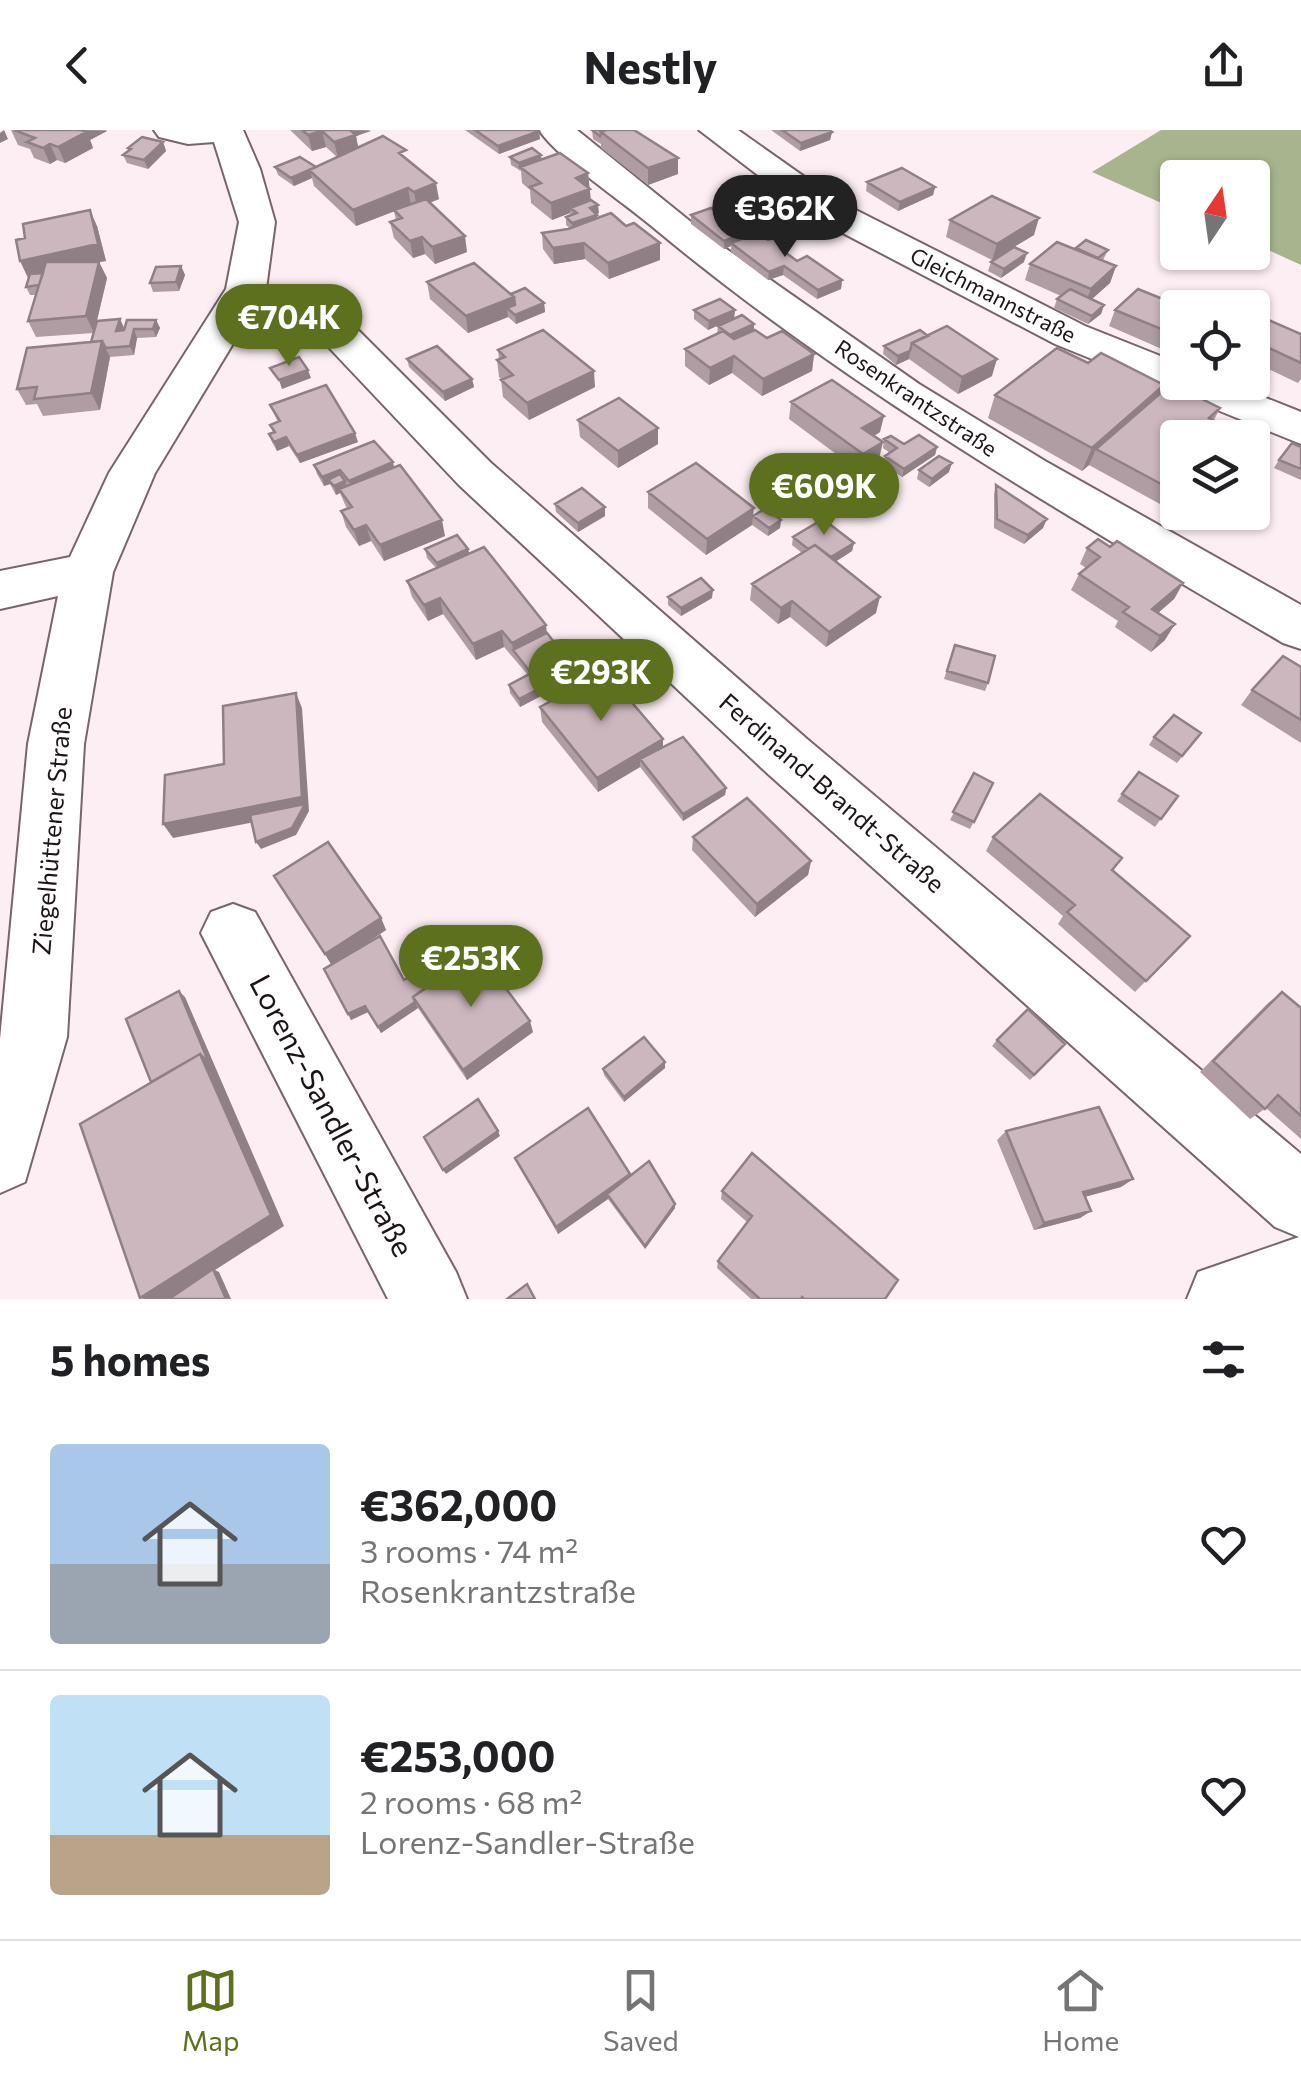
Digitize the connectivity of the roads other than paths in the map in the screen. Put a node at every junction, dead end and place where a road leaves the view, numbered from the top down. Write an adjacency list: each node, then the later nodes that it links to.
1 (170, 130): 4 (street)
2 (556, 130): 11 (street, Rosenkrantzstraße)
3 (716, 130): 6 (street, Gleichmannstraße)
4 (226, 131): 9 (street, Ziegelhüttener Straße)
5 (334, 329): 15 (street, Ferdinand-Brandt-Straße)
6 (1160, 372)
7 (1229, 400): 8 (street)
8 (1301, 430)
9 (88, 572): 10 (street); 13 (street, Ziegelhüttener Straße)
10 (0, 590)
11 (1301, 629)
12 (232, 933): 17 (street, Lorenz-Sandler-Straße)
13 (17, 1039): 14 (street, Ziegelhüttener Straße)
14 (0, 1157)
15 (1301, 1201)
16 (1301, 1274): 18 (street)
17 (429, 1299)
18 (1225, 1299)

